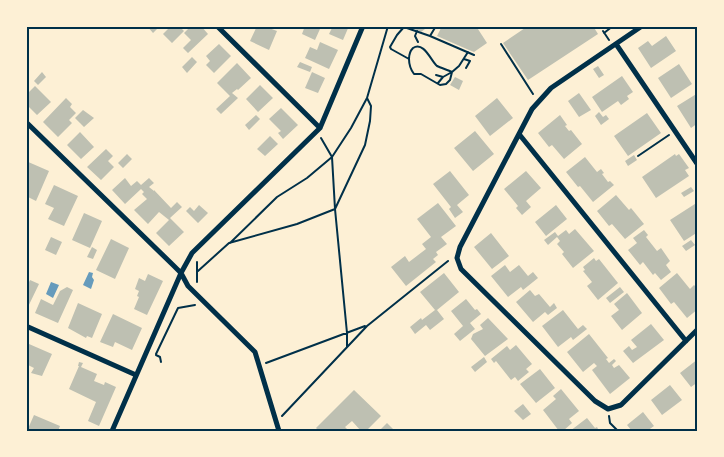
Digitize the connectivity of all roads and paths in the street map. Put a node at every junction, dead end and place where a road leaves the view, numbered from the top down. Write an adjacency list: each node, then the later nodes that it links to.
1 (363, 26): 25 (street)
2 (388, 26): 22 (path)
3 (436, 26): 9 (path)
4 (613, 26): 8 (path)
5 (642, 26): 12 (street)
6 (218, 27): 25 (street)
7 (417, 31): 9 (path); 10 (path); 15 (path)
8 (604, 33)
9 (430, 36): 13 (path)
10 (418, 42)
11 (500, 44): 23 (path)
12 (616, 44): 23 (street); 26 (street)
13 (468, 52): 14 (path); 16 (path)
14 (474, 55)
15 (409, 59): 18 (path); 21 (path)
16 (464, 59): 17 (path); 18 (path)
17 (466, 68)
18 (452, 72): 20 (path); 21 (path)
19 (436, 75): 20 (path)
20 (443, 77): 21 (path)
21 (438, 83)
22 (367, 98): 29 (path); 31 (path)
23 (539, 102): 27 (street)
24 (26, 122): 35 (street)
25 (318, 130): 29 (path); 35 (street)
26 (675, 131): 28 (path); 30 (street)
27 (519, 134): 33 (street); 41 (street)
28 (638, 156)
29 (332, 157): 31 (path); 32 (path)
30 (698, 165)
31 (335, 209): 32 (path); 40 (path)
32 (230, 243): 34 (path)
33 (457, 258): 38 (path); 46 (street)
34 (198, 271)
35 (181, 273): 36 (street); 45 (street)
36 (200, 297): 43 (path); 44 (street)
37 (26, 326): 45 (street)
38 (367, 326): 40 (path); 42 (path)
39 (698, 329): 41 (street)
40 (347, 333): 42 (path); 44 (path)
41 (686, 341): 46 (street)
42 (347, 347): 47 (path)
43 (162, 362)
44 (260, 365): 47 (street)
45 (136, 375): 48 (street)
46 (608, 409): 50 (path)
47 (276, 422): 49 (street)
48 (112, 431)
49 (279, 431)
50 (618, 431)

